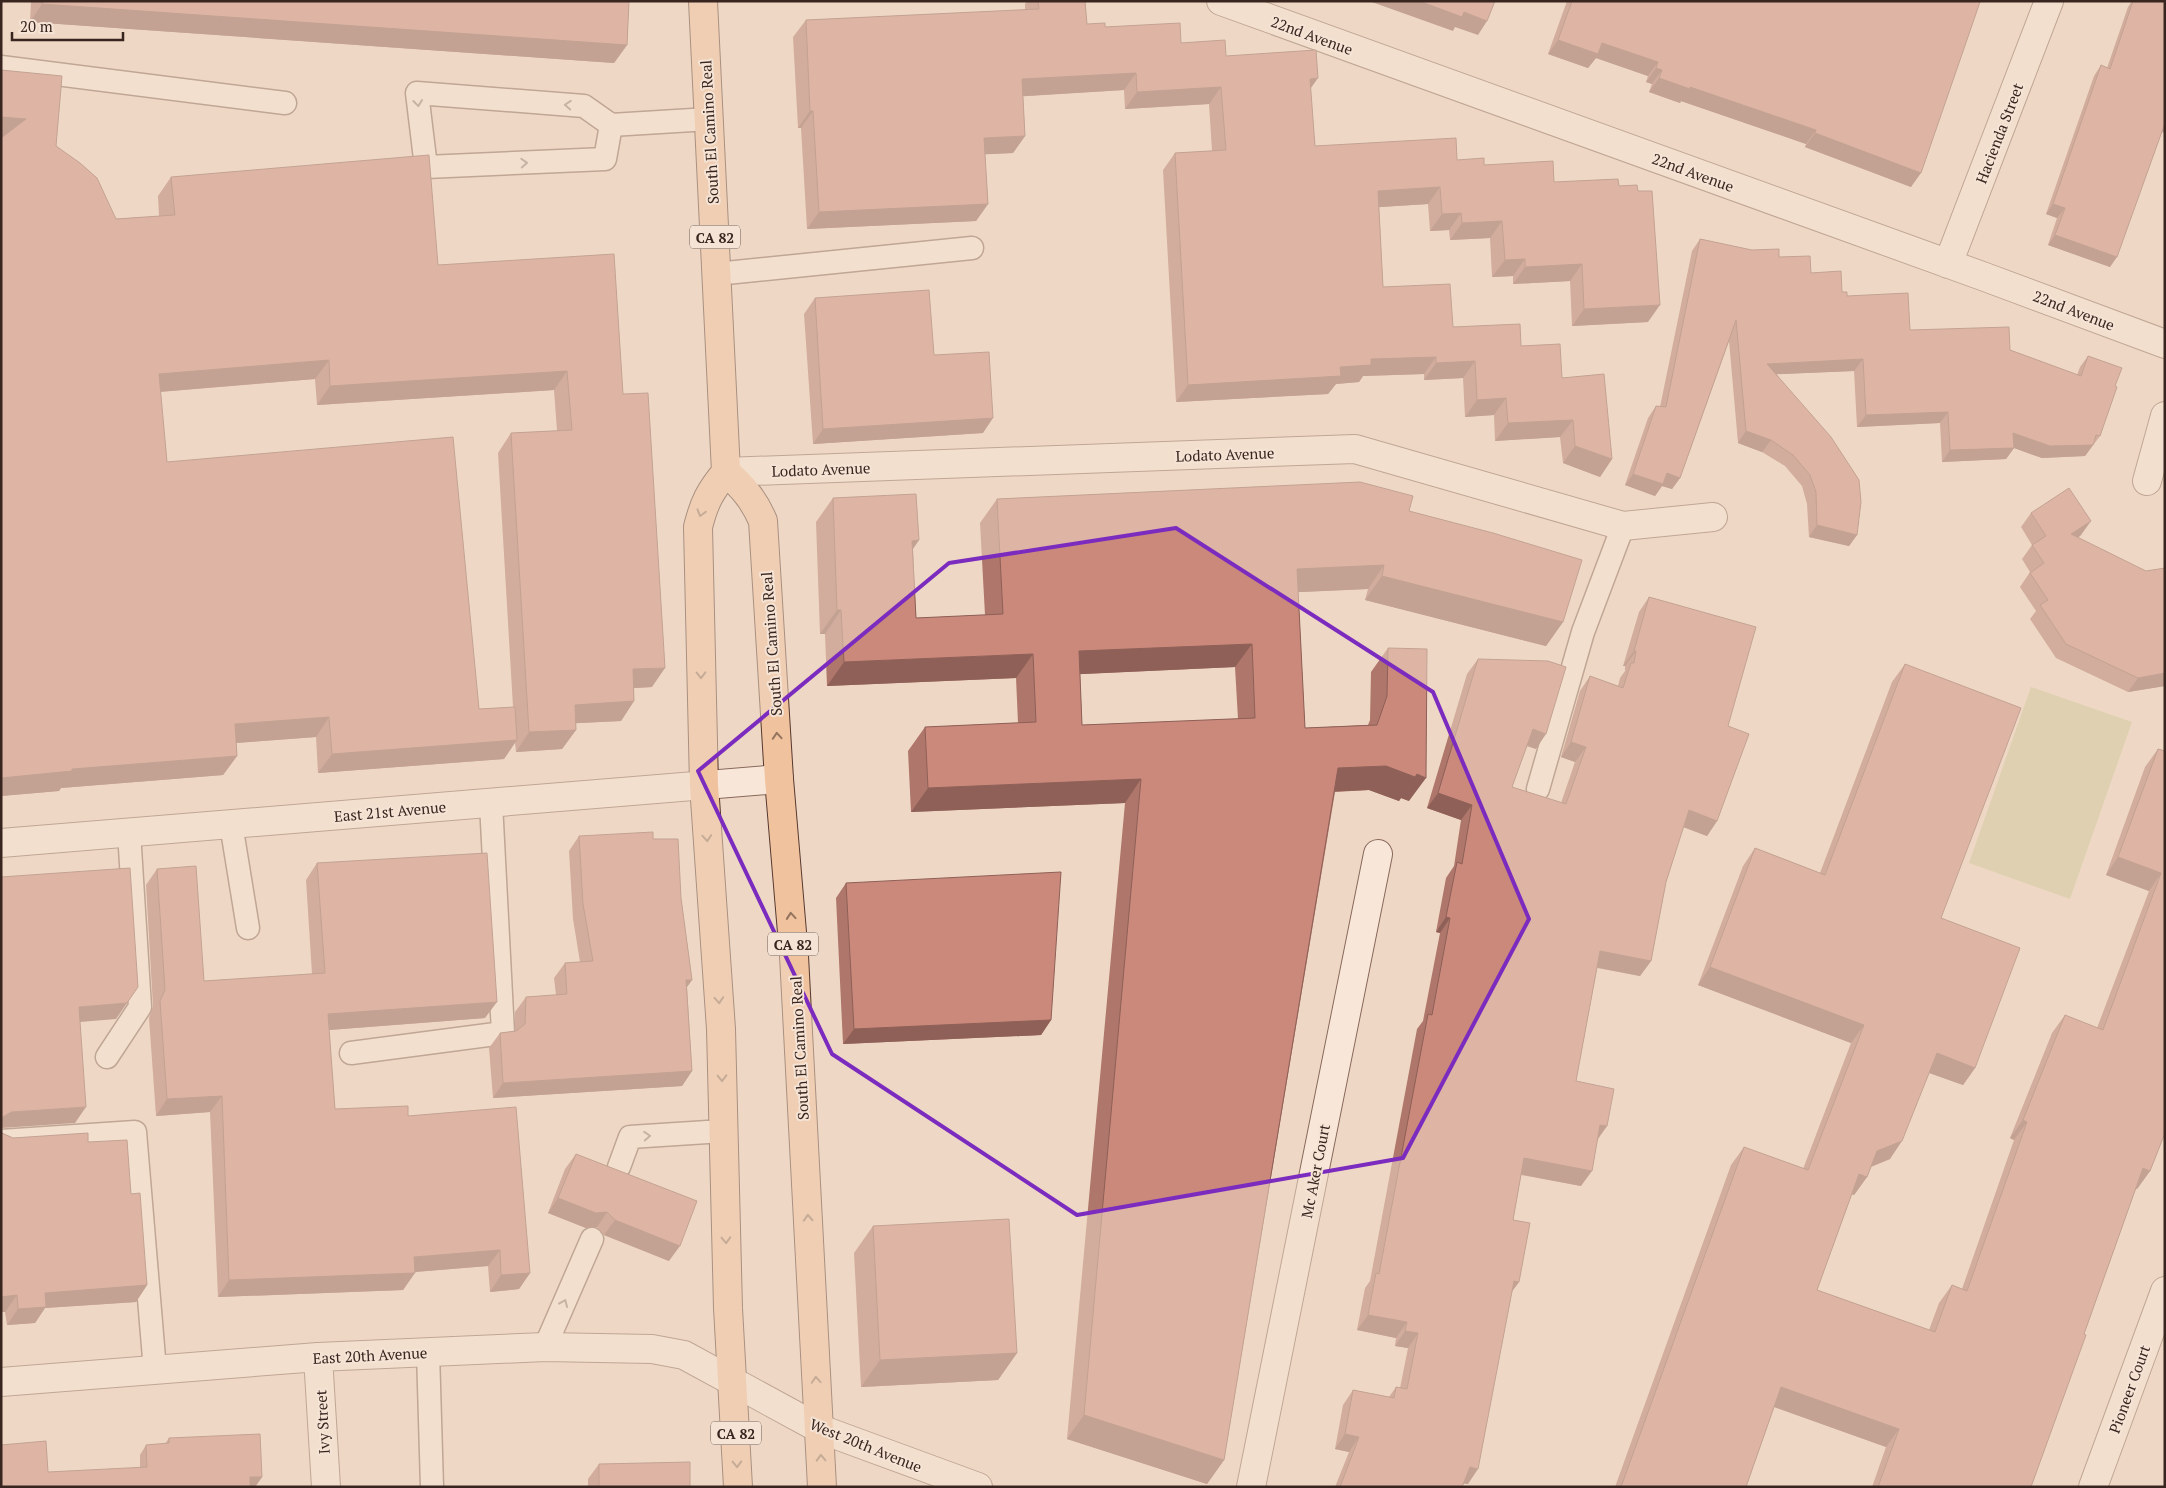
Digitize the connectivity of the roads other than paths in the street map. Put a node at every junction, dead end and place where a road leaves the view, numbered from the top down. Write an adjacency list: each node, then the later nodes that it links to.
1 (703, 1): 7 (main road, South El Camino Real / CA 82)
2 (1221, 1): 4 (street, 22nd Avenue)
3 (2049, 1): 10 (street, Hacienda Street)
4 (1269, 10): 10 (street, 22nd Avenue)
5 (1, 67): 6 (lane)
6 (285, 103)
7 (708, 119): 8 (lane); 11 (main road, South El Camino Real / CA 82)
8 (611, 125): 8 (lane, one-way to 8)
9 (972, 248): 11 (lane)
10 (1948, 264): 12 (street, 22nd Avenue)
11 (716, 274): 14 (main road, South El Camino Real / CA 82)
12 (2165, 344)
13 (2165, 416): 15 (street)
14 (726, 472): 17 (street, Lodato Avenue); 18 (main road, South El Camino Real / CA 82, one-way to 14); 19 (main road, CA 82, one-way to 19)
15 (2147, 481)
16 (1713, 518): 17 (street, Lodato Avenue)
17 (1623, 526): 20 (lane)
18 (780, 779): 19 (street, East 21st Avenue); 40 (main road, South El Camino Real / CA 82, one-way to 18)
19 (704, 785): 21 (street, East 21st Avenue); 29 (main road, CA 82, one-way to 29)
20 (1538, 789)
21 (491, 803): 22 (street, East 21st Avenue); 27 (lane)
22 (230, 824): 23 (street, East 21st Avenue); 26 (lane)
23 (129, 832): 24 (street, East 21st Avenue); 28 (lane)
24 (1, 843)
25 (1378, 854): 46 (street, Mc Aker Court)
26 (248, 928)
27 (351, 1053)
28 (107, 1058)
29 (723, 1131): 31 (lane, one-way to 29); 38 (main road, CA 82, one-way to 38)
30 (1, 1141): 37 (lane)
31 (619, 1166)
32 (592, 1238): 34 (lane, one-way to 32)
33 (2165, 1291): 47 (street, Pioneer Court)
34 (545, 1347): 35 (street, East 20th Avenue); 38 (street, East 20th Avenue)
35 (428, 1352): 36 (street, East 20th Avenue); 42 (lane)
36 (318, 1357): 37 (street, East 20th Avenue); 41 (street, Ivy Street)
37 (154, 1370): 39 (street, East 20th Avenue)
38 (732, 1380): 40 (street, West 20th Avenue); 43 (main road, CA 82, one-way to 43)
39 (1, 1382)
40 (820, 1429): 44 (main road, South El Camino Real / CA 82, one-way to 40); 45 (street, West 20th Avenue)
41 (326, 1487)
42 (432, 1487)
43 (738, 1487)
44 (822, 1487)
45 (978, 1487)
46 (1252, 1487)
47 (2093, 1487)

